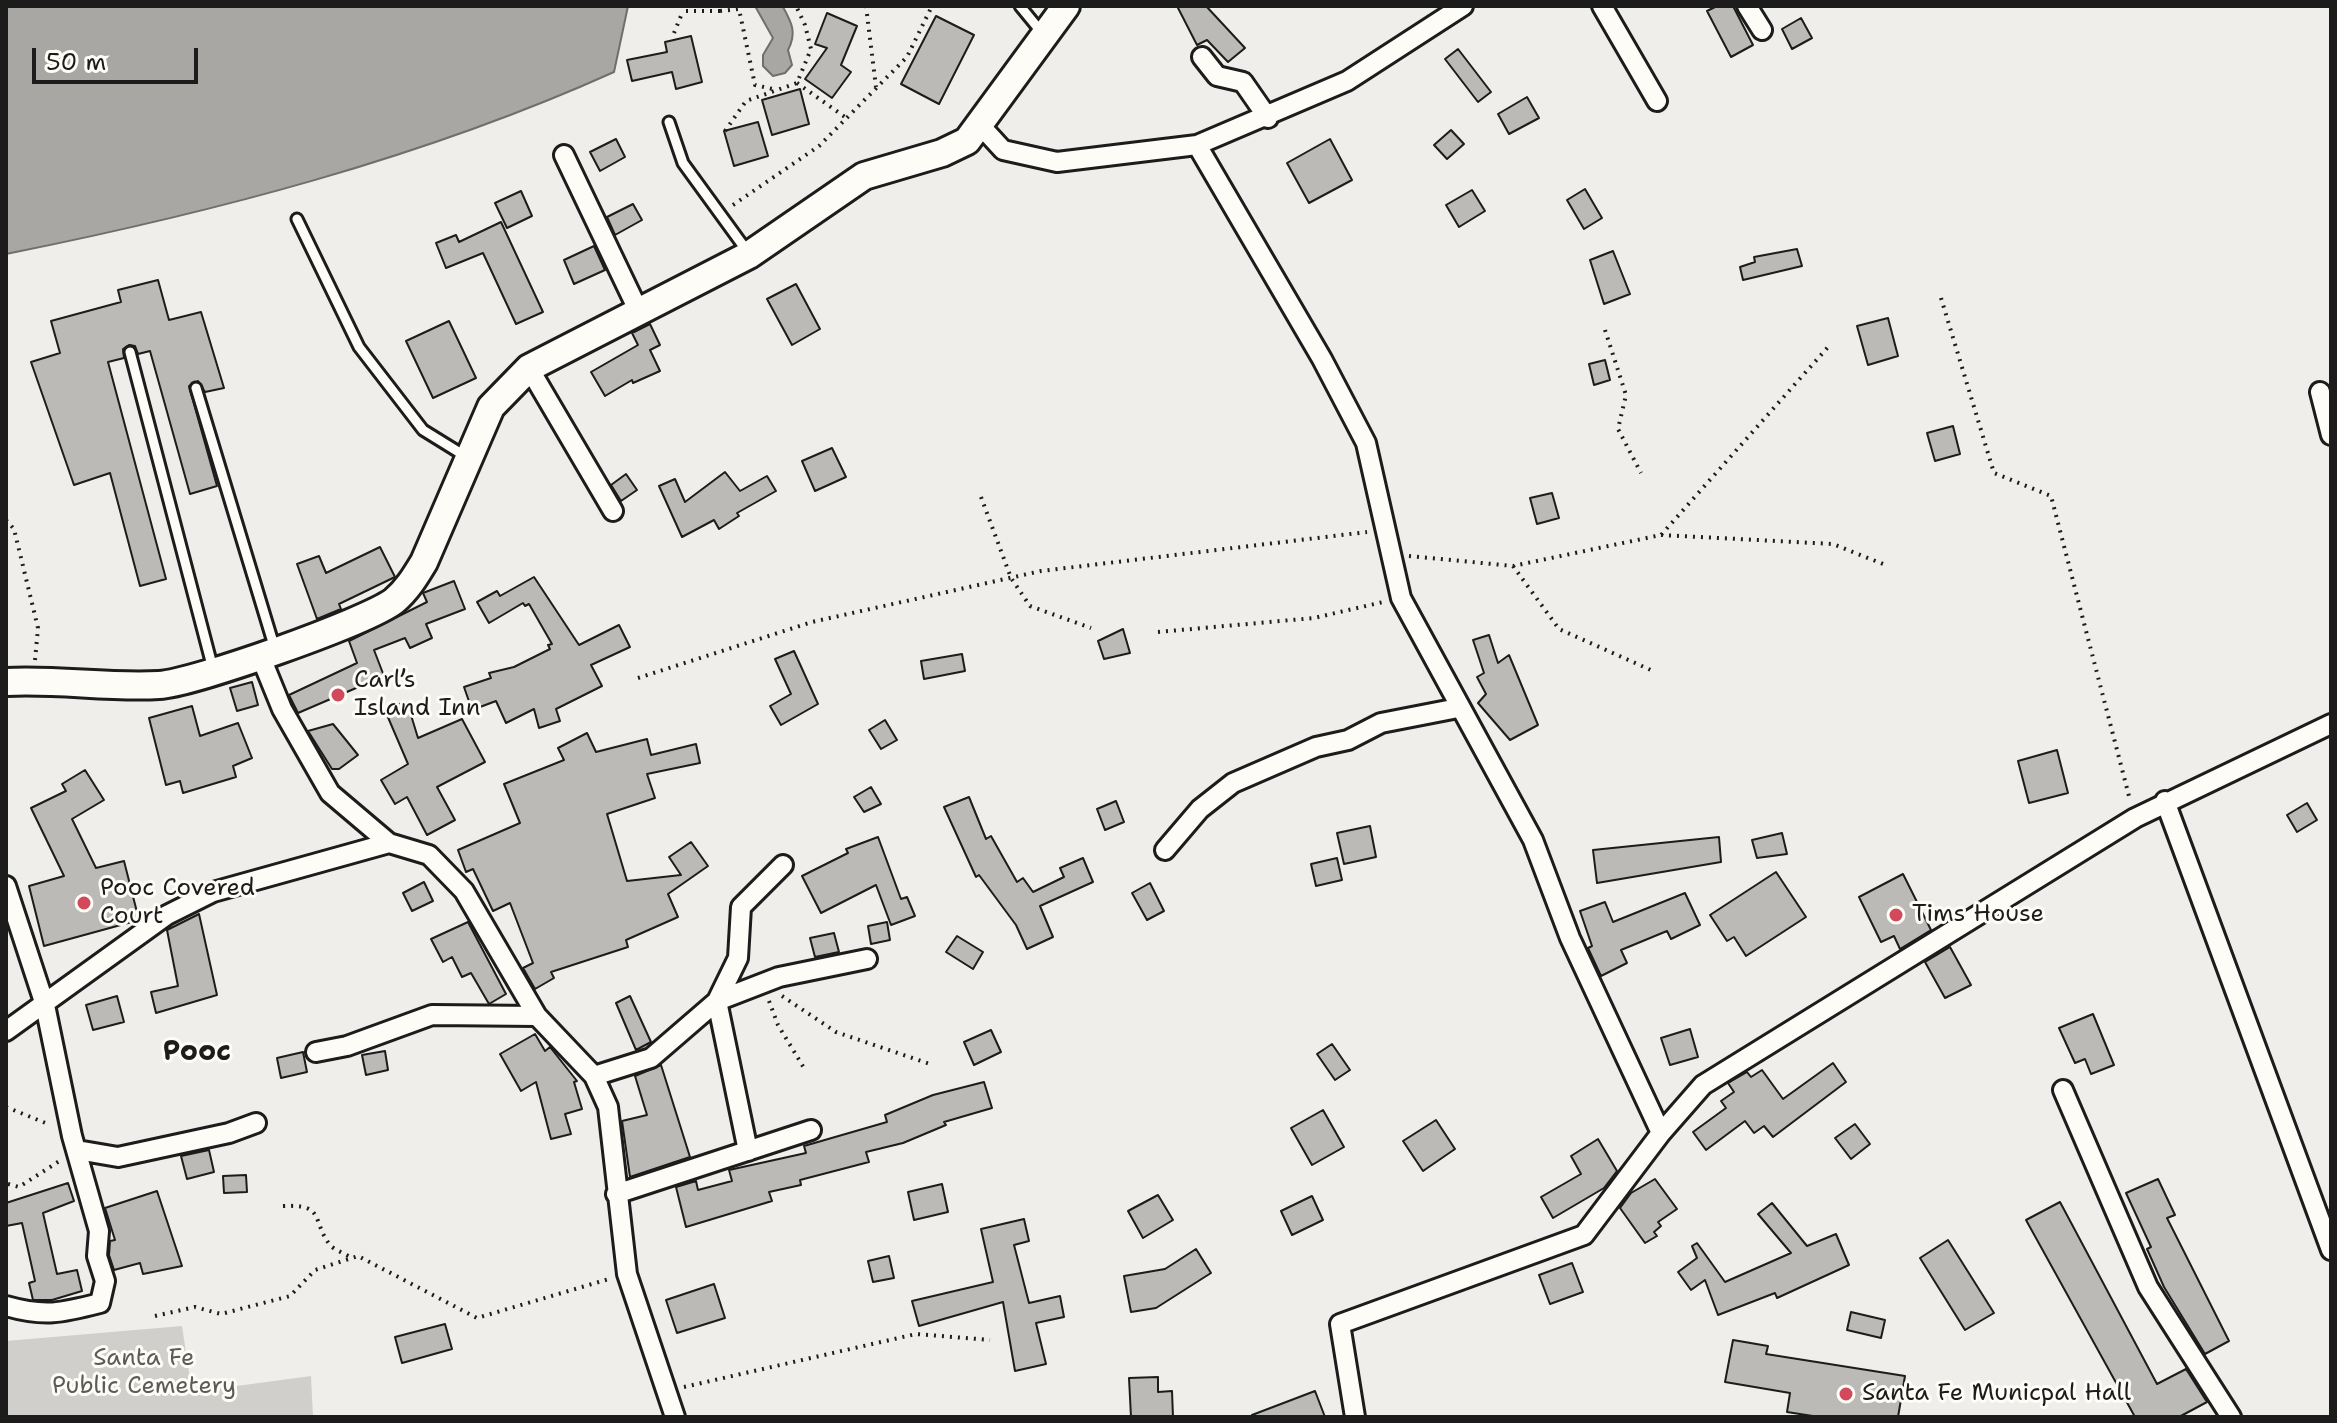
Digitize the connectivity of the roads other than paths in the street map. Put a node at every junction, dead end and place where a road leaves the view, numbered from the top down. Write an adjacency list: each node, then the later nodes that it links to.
1 (1020, 6): 7 (lane)
2 (1463, 6): 10 (street)
3 (1602, 6): 9 (street)
4 (1747, 6): 6 (street)
5 (1064, 7): 7 (street)
6 (1762, 30)
7 (1046, 38): 12 (street)
8 (1202, 57): 10 (street)
9 (1657, 101)
10 (1268, 118): 13 (street)
11 (669, 122): 16 (lane)
12 (980, 125): 13 (street); 16 (street)
13 (1197, 145): 28 (street)
14 (564, 155): 17 (street)
15 (297, 219): 23 (lane)
16 (749, 255): 17 (street)
17 (639, 312): 19 (street)
18 (130, 352): 26 (lane)
19 (529, 368): 23 (street); 24 (street)
20 (196, 388): 25 (lane)
21 (2320, 392): 22 (street)
22 (2331, 435)
23 (467, 457): 25 (street)
24 (613, 511)
25 (268, 652): 26 (street); 31 (street)
26 (214, 672): 27 (street)
27 (6, 682)
28 (1458, 708): 32 (street); 45 (street)
29 (2331, 724): 30 (street)
30 (2165, 801): 45 (street); 49 (street)
31 (389, 843): 37 (street); 38 (street)
32 (1165, 850)
33 (783, 865): 36 (street)
34 (6, 886): 37 (street)
35 (867, 959): 36 (street)
36 (717, 1001): 41 (street); 47 (street)
37 (45, 1005): 39 (street); 46 (street)
38 (537, 1016): 40 (street); 41 (street)
39 (6, 1031)
40 (316, 1052)
41 (594, 1076): 48 (street)
42 (2063, 1090): 53 (street)
43 (256, 1123): 46 (street)
44 (811, 1130): 47 (street)
45 (1661, 1133): 52 (street)
46 (74, 1143): 50 (street)
47 (748, 1151): 48 (street)
48 (616, 1194): 51 (street)
49 (2331, 1250)
50 (6, 1306)
51 (675, 1417)
52 (1355, 1417)
53 (2231, 1417)

